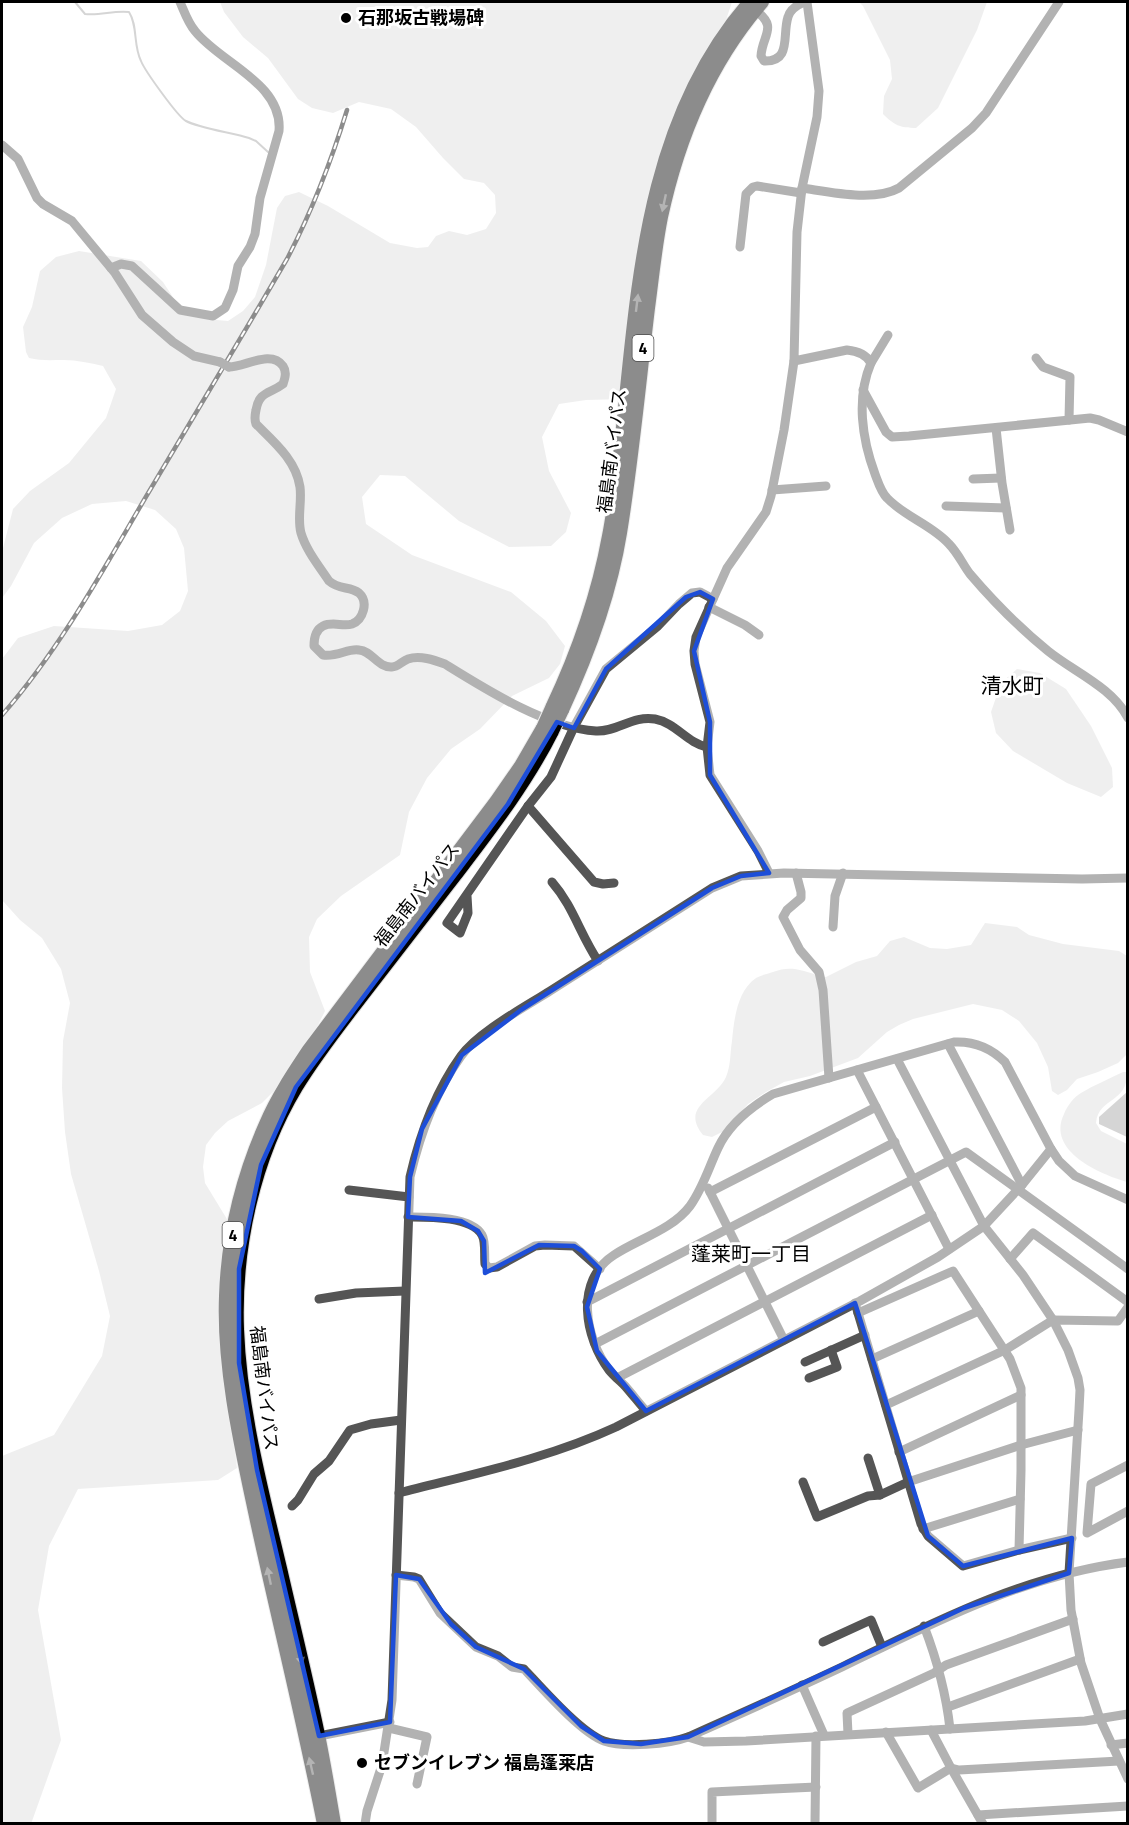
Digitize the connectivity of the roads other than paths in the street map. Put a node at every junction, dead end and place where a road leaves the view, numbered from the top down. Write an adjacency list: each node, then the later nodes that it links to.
1 (180, 2): 8 (street)
2 (806, 2): 4 (street); 6 (street)
3 (1059, 2): 6 (street)
4 (751, 4): 28 (highway, 福島南バイパス / 4, bridge)
5 (2, 145): 8 (street)
6 (802, 190): 7 (street); 11 (street)
7 (740, 247)
8 (111, 268): 27 (street)
9 (888, 335): 12 (street)
10 (1036, 358): 14 (street)
11 (794, 361): 12 (street); 20 (street)
12 (871, 363): 13 (street)
13 (864, 390): 15 (street); 26 (street)
14 (1069, 420): 15 (street); 16 (street)
15 (996, 428): 18 (street)
16 (1128, 432)
17 (973, 478): 18 (street)
18 (1001, 478): 22 (street)
19 (826, 486): 20 (street)
20 (772, 490): 24 (street)
21 (946, 506): 22 (street)
22 (1006, 508): 23 (street)
23 (1010, 530)
24 (711, 603): 25 (street); 27 (street); 29 (street)
25 (759, 635)
26 (1128, 718)
27 (574, 727): 29 (street); 30 (street)
28 (548, 730): 120 (highway, 福島南バイパス / 4, one-way to 120); 132 (highway, 福島南バイパス / 4, one-way to 28)
29 (707, 747): 31 (street)
30 (528, 806): 36 (street); 37 (street)
31 (769, 873): 32 (street); 39 (street)
32 (796, 873): 33 (street); 43 (street)
33 (843, 873): 34 (street); 38 (street)
34 (1128, 878)
35 (552, 882): 39 (street)
36 (614, 883)
37 (466, 896)
38 (833, 927)
39 (598, 961): 53 (street)
40 (948, 1044): 41 (street); 46 (street); 50 (street)
41 (897, 1059): 42 (street); 47 (street)
42 (857, 1070): 43 (street); 44 (street)
43 (830, 1078): 49 (street)
44 (876, 1107): 45 (street); 52 (street)
45 (895, 1142): 48 (street); 58 (street)
46 (1051, 1149): 50 (street); 54 (street)
47 (950, 1160): 48 (street); 50 (street); 57 (street)
48 (914, 1179): 55 (street); 61 (street)
49 (704, 1181): 52 (street); 62 (street)
50 (1020, 1186): 57 (street); 63 (street)
51 (349, 1190): 53 (street)
52 (710, 1192): 58 (street)
53 (409, 1197): 56 (street)
54 (1128, 1200)
55 (932, 1215): 59 (street); 67 (street)
56 (408, 1217): 62 (street); 64 (street)
57 (984, 1226): 59 (street); 60 (street)
58 (728, 1229): 61 (street); 66 (street)
59 (950, 1249): 69 (street)
60 (1010, 1259): 68 (street); 73 (street)
61 (747, 1266): 67 (street); 76 (street)
62 (600, 1269): 66 (street)
63 (1128, 1269)
64 (405, 1291): 65 (street); 86 (street)
65 (319, 1299)
66 (588, 1302): 76 (street)
67 (765, 1302): 75 (street); 81 (street)
68 (1128, 1302)
69 (855, 1303): 72 (street); 75 (street)
70 (1128, 1307): 73 (street)
71 (979, 1311): 72 (street); 78 (street); 79 (street)
72 (858, 1313): 74 (street)
73 (1053, 1320): 78 (street); 87 (street)
74 (865, 1335): 77 (street); 79 (street)
75 (784, 1340): 85 (street)
76 (595, 1344): 81 (street)
77 (831, 1350): 80 (street); 82 (street)
78 (1005, 1350): 83 (street); 84 (street)
79 (872, 1359): 84 (street)
80 (805, 1362)
81 (617, 1378): 85 (street)
82 (809, 1378)
83 (1021, 1395): 88 (street); 89 (street)
84 (886, 1405): 89 (street)
85 (646, 1411): 94 (street)
86 (401, 1420): 94 (street); 97 (street)
87 (1078, 1430): 88 (street); 100 (street)
88 (1021, 1445): 93 (street); 96 (street)
89 (899, 1452): 93 (street)
90 (868, 1458): 95 (street)
91 (1128, 1465): 98 (street)
92 (803, 1482): 95 (street)
93 (908, 1482): 95 (street); 99 (street)
94 (399, 1493): 104 (street)
95 (880, 1495)
96 (1020, 1499): 99 (street); 101 (street)
97 (292, 1506)
98 (1128, 1511)
99 (923, 1528): 101 (street)
100 (1072, 1538): 101 (street); 103 (street)
101 (1019, 1550)
102 (1128, 1562): 103 (street)
103 (1069, 1573): 105 (street); 106 (street)
104 (396, 1575): 115 (street); 122 (street)
105 (1073, 1619): 109 (street); 110 (street)
106 (924, 1626): 108 (street); 110 (street)
107 (823, 1642): 108 (street)
108 (882, 1647): 111 (street)
109 (1080, 1659): 112 (street); 114 (street)
110 (940, 1670): 112 (street); 119 (street)
111 (802, 1685): 121 (street); 122 (street)
112 (948, 1707): 116 (street)
113 (1128, 1714): 114 (street)
114 (1100, 1719): 116 (street); 124 (street)
115 (389, 1725): 120 (street); 128 (street); 134 (street)
116 (950, 1729): 117 (street)
117 (931, 1730): 118 (street); 126 (street)
118 (886, 1732): 119 (street); 126 (street)
119 (848, 1734): 121 (street)
120 (319, 1736): 133 (highway, 福島南バイパス / 4)
121 (820, 1736): 122 (street); 129 (street)
122 (688, 1737)
123 (1128, 1743): 124 (street)
124 (1111, 1745): 125 (street)
125 (1119, 1761): 126 (street); 127 (street)
126 (951, 1768): 131 (street)
127 (1128, 1779)
128 (417, 1784)
129 (816, 1787): 135 (street); 136 (street)
130 (1128, 1806): 131 (street)
131 (981, 1819)
132 (324, 1824)
133 (334, 1824)
134 (365, 1824)
135 (712, 1824)
136 (815, 1824)

